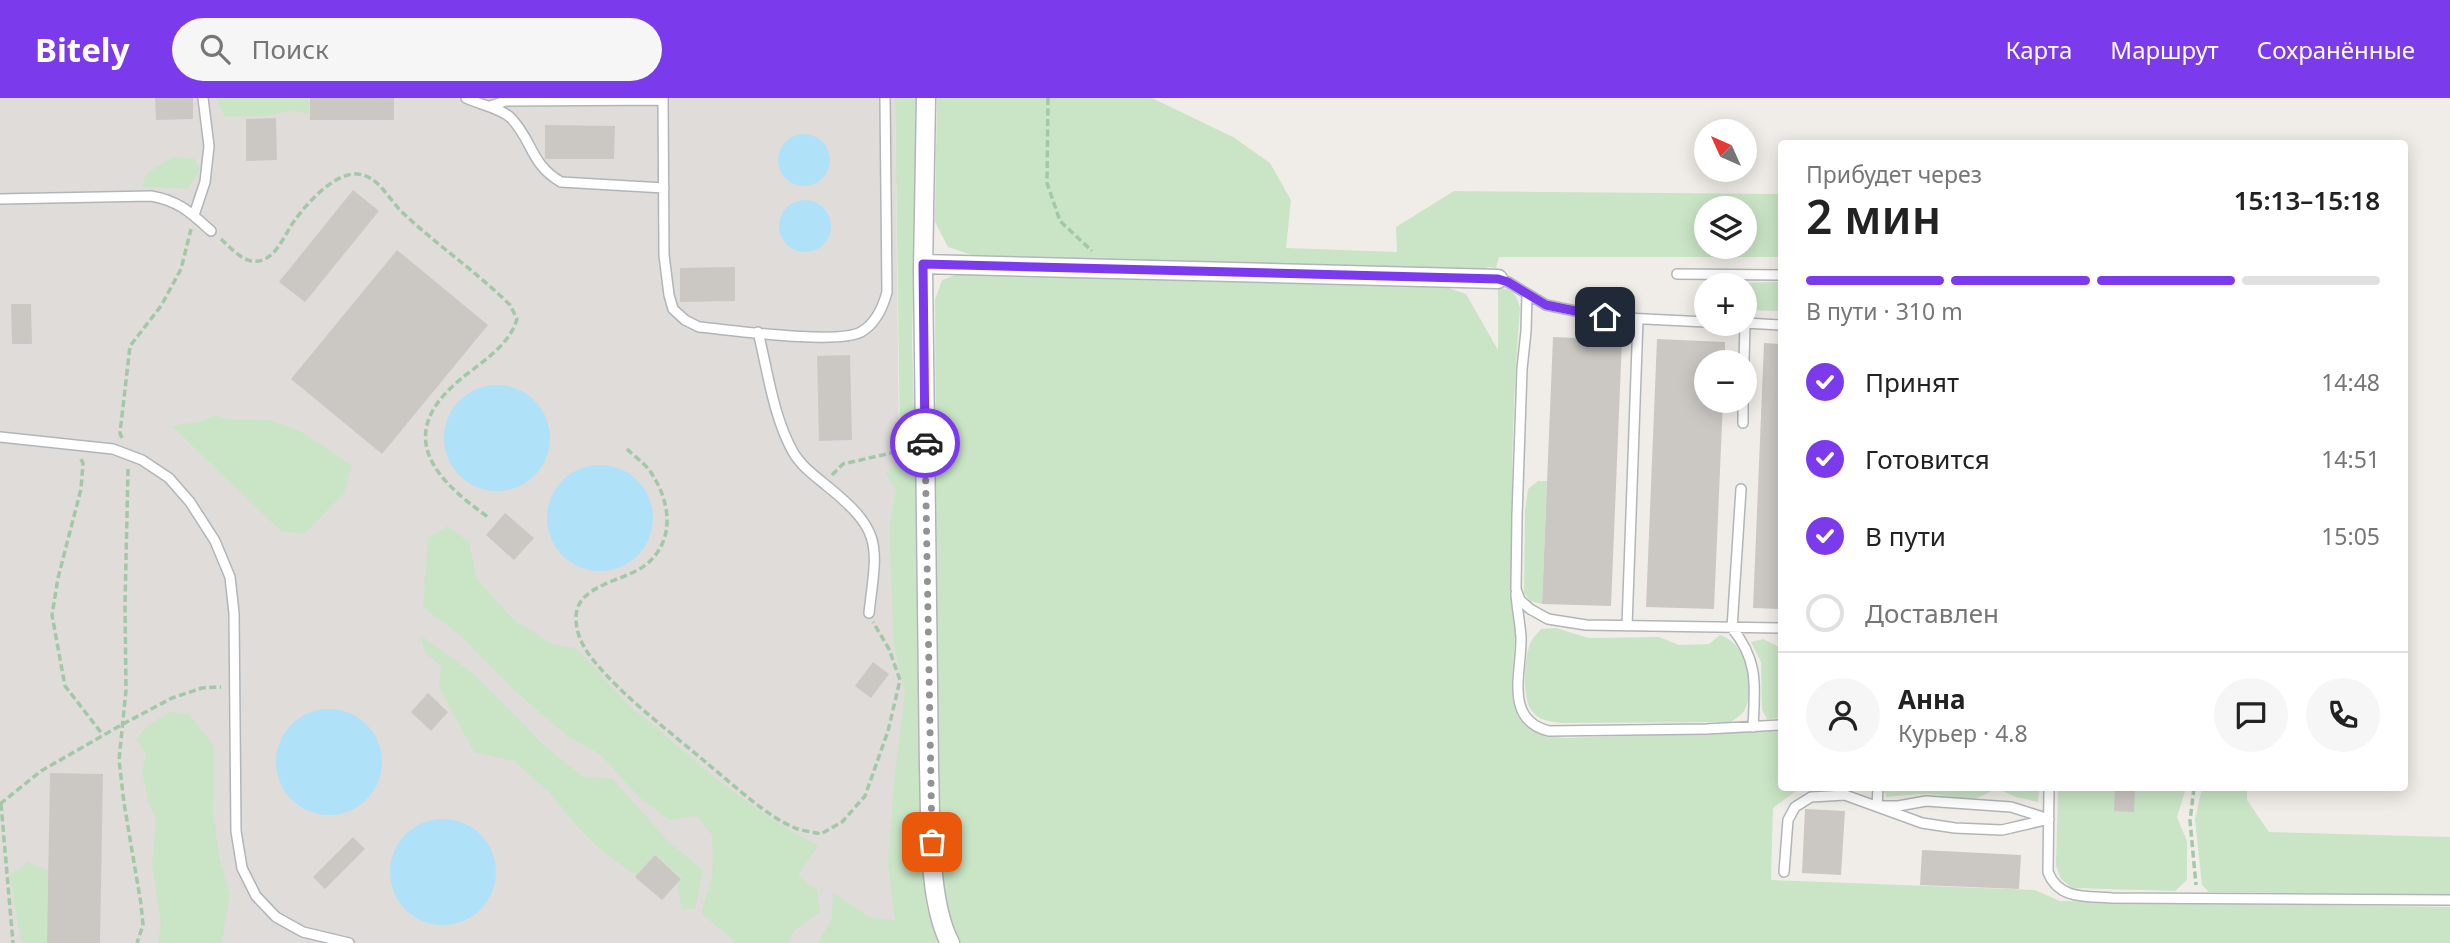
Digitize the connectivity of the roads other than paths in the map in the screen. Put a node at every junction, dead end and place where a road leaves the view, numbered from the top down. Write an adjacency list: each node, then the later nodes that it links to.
1 (203, 98): 9 (lane)
2 (466, 98): 6 (lane)
3 (885, 98): 20 (lane)
4 (926, 98): 11 (street)
5 (663, 99): 6 (lane); 7 (lane)
6 (490, 106): 7 (lane)
7 (664, 188): 20 (lane)
8 (0, 199): 9 (lane)
9 (194, 215): 10 (lane)
10 (211, 231)
11 (923, 264): 14 (street); 39 (street)
12 (1677, 274): 13 (lane)
13 (1778, 275)
14 (1498, 279): 15 (lane)
15 (1527, 294): 16 (lane); 25 (lane)
16 (1638, 319): 17 (lane); 27 (lane)
17 (1694, 321)
18 (1757, 324): 19 (lane)
19 (1778, 325)
20 (758, 332): 26 (lane)
21 (1743, 413): 22 (lane)
22 (1743, 423)
23 (0, 438): 38 (lane)
24 (1741, 489): 28 (lane)
25 (1516, 589): 27 (lane); 31 (lane)
26 (869, 613)
27 (1627, 626): 28 (lane)
28 (1732, 628): 29 (lane); 31 (lane)
29 (1778, 628)
30 (1778, 725): 31 (lane)
31 (1753, 727)
32 (1878, 791): 34 (lane)
33 (2049, 791): 35 (lane)
34 (1877, 806): 35 (lane); 35 (lane); 36 (lane)
35 (2049, 819): 37 (lane)
36 (1784, 872)
37 (2450, 900)
38 (349, 943)
39 (950, 943)

